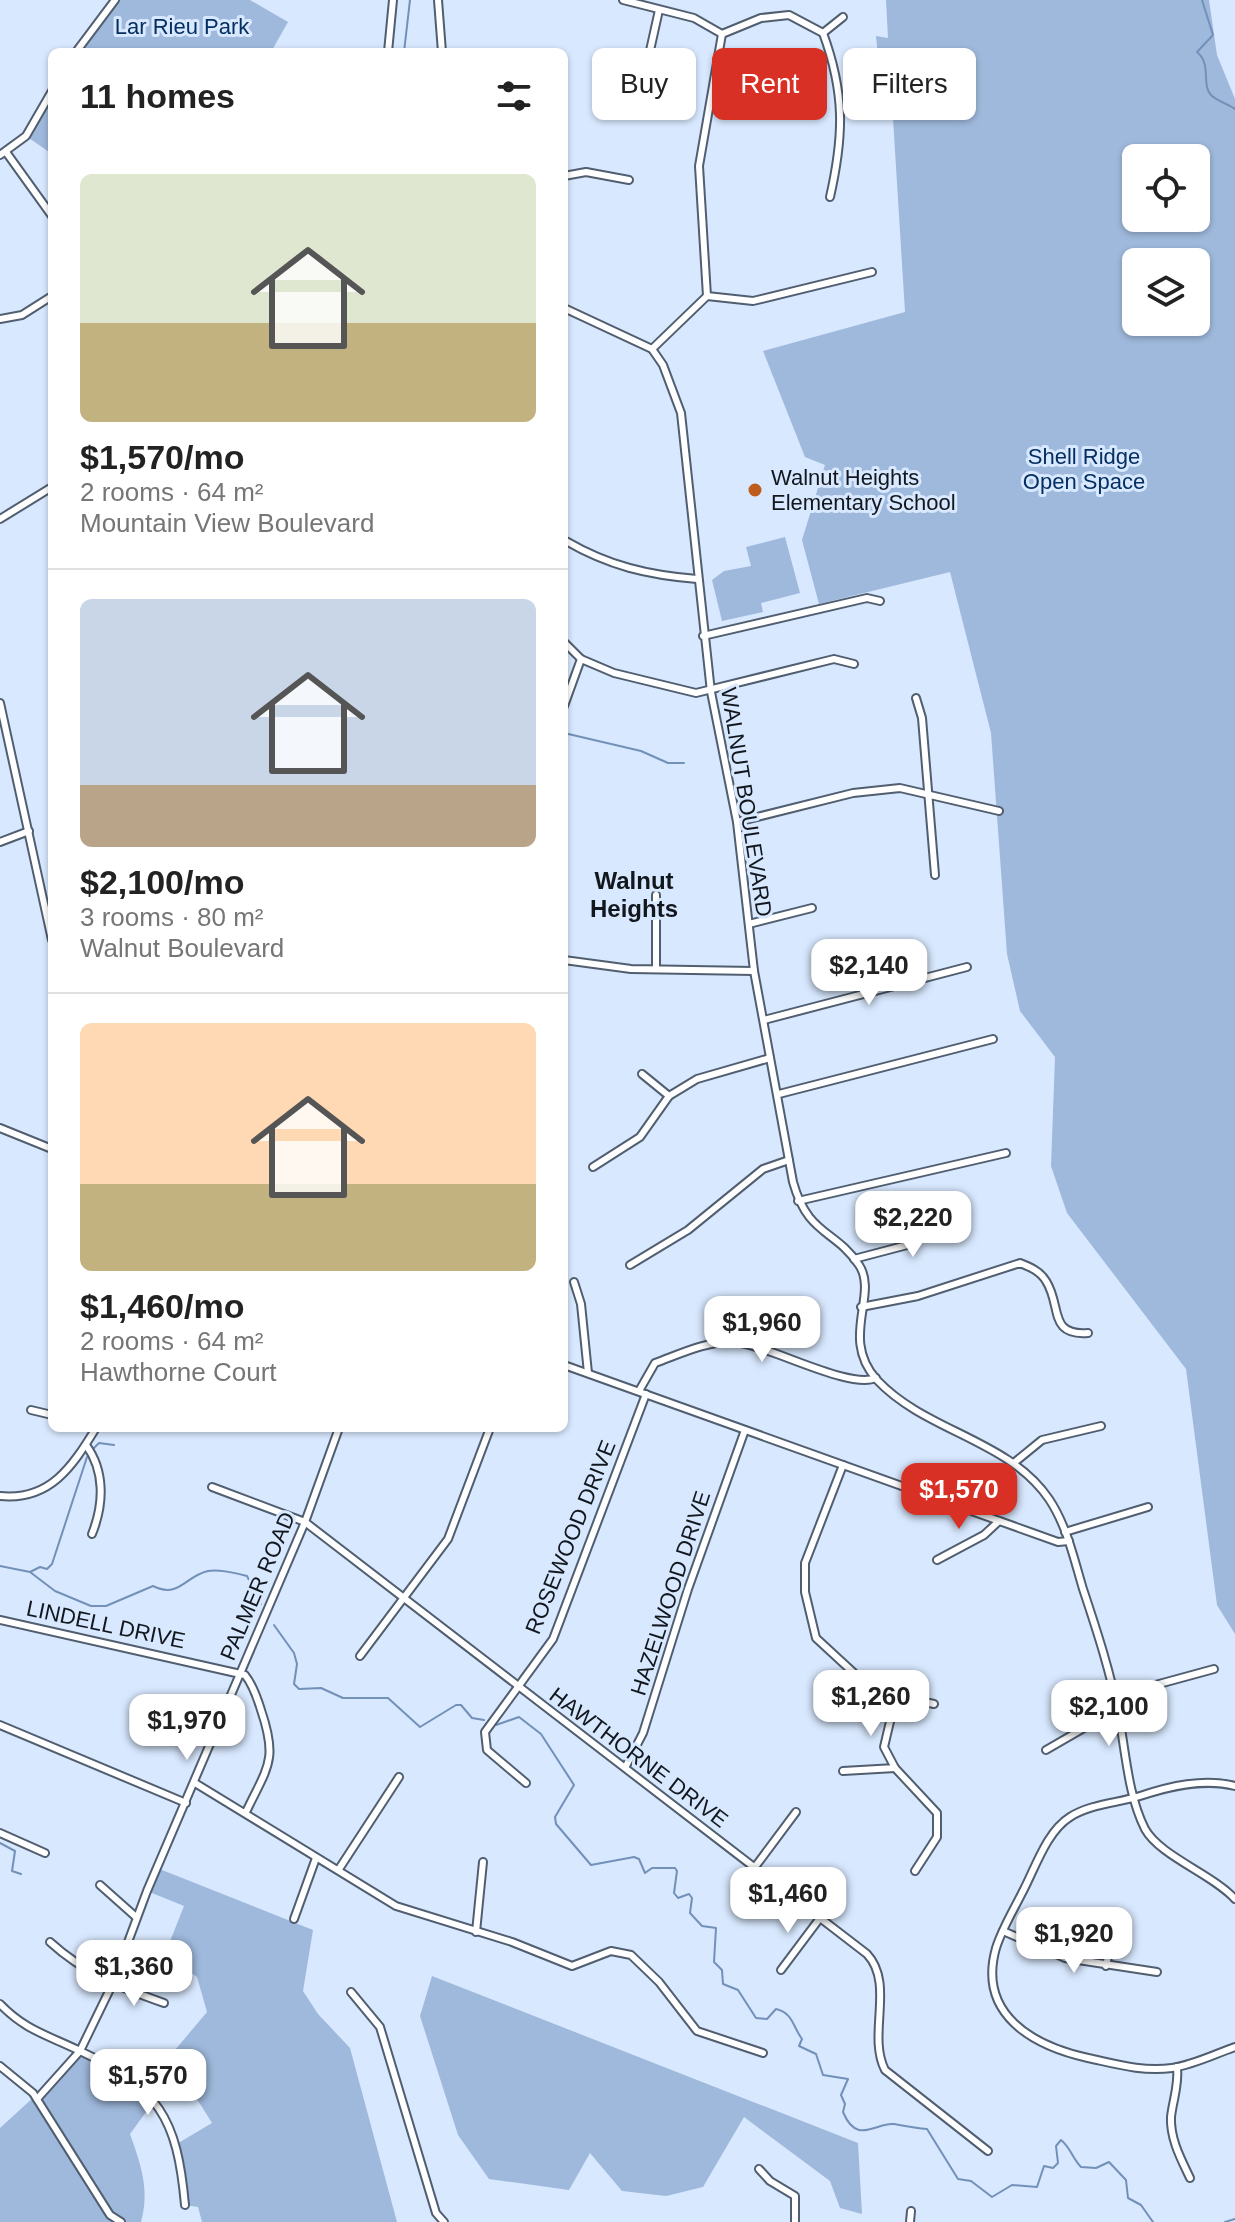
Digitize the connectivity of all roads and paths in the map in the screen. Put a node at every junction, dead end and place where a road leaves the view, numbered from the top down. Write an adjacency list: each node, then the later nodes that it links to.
1 (115, 0): 9 (street)
2 (393, 0): 10 (street)
3 (438, 0): 11 (street)
4 (623, 0): 5 (street)
5 (659, 10): 8 (street); 12 (street)
6 (843, 17): 7 (street)
7 (823, 33): 8 (street); 17 (street)
8 (722, 34): 20 (street)
9 (78, 48)
10 (388, 48)
11 (442, 48)
12 (651, 48)
13 (48, 98): 14 (street)
14 (2, 153): 18 (street)
15 (568, 175): 16 (street)
16 (629, 180)
17 (830, 197)
18 (48, 211)
19 (872, 272): 20 (street)
20 (707, 296): 24 (street)
21 (48, 299): 23 (street)
22 (568, 310): 24 (street)
23 (0, 319)
24 (652, 349): 28 (street, WALNUT BOULEVARD)
25 (48, 489): 26 (street)
26 (0, 519)
27 (568, 542): 28 (street)
28 (697, 579): 30 (street, WALNUT BOULEVARD)
29 (880, 601): 30 (street)
30 (703, 636): 34 (street, WALNUT BOULEVARD)
31 (568, 646): 32 (street)
32 (581, 659): 34 (street); 35 (street)
33 (854, 664): 34 (street)
34 (711, 692): 41 (street, WALNUT BOULEVARD)
35 (568, 695)
36 (916, 698): 39 (street)
37 (0, 703): 38 (street)
38 (2, 723): 42 (street)
39 (928, 795): 40 (street); 41 (street); 44 (street)
40 (999, 811)
41 (737, 822): 50 (street, WALNUT BOULEVARD)
42 (29, 831): 43 (street); 46 (street)
43 (0, 842)
44 (935, 875)
45 (48, 894): 46 (street)
46 (42, 895): 49 (street)
47 (656, 895): 53 (street)
48 (812, 908): 50 (street)
49 (48, 922)
50 (749, 924): 54 (street, WALNUT BOULEVARD)
51 (568, 960): 53 (street)
52 (967, 967): 55 (street)
53 (656, 969): 54 (street)
54 (754, 971): 55 (street, WALNUT BOULEVARD)
55 (764, 1020): 57 (street, WALNUT BOULEVARD)
56 (993, 1039): 59 (street)
57 (770, 1058): 59 (street, WALNUT BOULEVARD); 60 (street)
58 (642, 1074): 60 (street)
59 (779, 1094): 64 (street, WALNUT BOULEVARD)
60 (669, 1096): 65 (street)
61 (0, 1128): 62 (street)
62 (48, 1147)
63 (1006, 1153): 66 (street)
64 (789, 1160): 66 (street, WALNUT BOULEVARD); 69 (street)
65 (593, 1167)
66 (798, 1201): 68 (street, WALNUT BOULEVARD)
67 (903, 1213): 68 (street)
68 (854, 1259): 71 (street)
69 (630, 1265)
70 (574, 1282): 74 (street)
71 (861, 1307): 72 (street); 75 (street)
72 (1088, 1333)
73 (568, 1366): 74 (street)
74 (588, 1373): 76 (street)
75 (876, 1378): 76 (street, ROSEWOOD DRIVE); 85 (street)
76 (642, 1393): 80 (street); 101 (street, ROSEWOOD DRIVE)
77 (31, 1410): 78 (street)
78 (48, 1414)
79 (1101, 1426): 85 (street)
80 (745, 1430): 86 (street); 108 (street, HAZELWOOD DRIVE)
81 (94, 1432): 84 (street)
82 (338, 1432): 91 (street, PALMER ROAD)
83 (488, 1432): 96 (street)
84 (86, 1445): 88 (street); 93 (street)
85 (1015, 1462): 92 (street)
86 (843, 1465): 90 (street); 102 (street)
87 (212, 1487): 91 (street, HAWTHORNE DRIVE)
88 (0, 1496)
89 (1148, 1507): 92 (street)
90 (999, 1521): 94 (street); 95 (street)
91 (305, 1522): 96 (street, HAWTHORNE DRIVE); 100 (street, PALMER ROAD)
92 (1065, 1532): 94 (street)
93 (92, 1534)
94 (1069, 1541): 103 (street)
95 (937, 1560)
96 (405, 1599): 98 (street); 101 (street, HAWTHORNE DRIVE)
97 (0, 1620): 100 (street, LINDELL DRIVE)
98 (360, 1656)
99 (1214, 1669): 103 (street)
100 (241, 1672): 112 (street, PALMER ROAD); 117 (street)
101 (517, 1688): 108 (street, HAWTHORNE DRIVE); 113 (street, ROSEWOOD DRIVE)
102 (896, 1696): 104 (street); 109 (street)
103 (1115, 1696): 105 (street)
104 (934, 1704)
105 (1117, 1709): 107 (street); 115 (street)
106 (0, 1725): 116 (street)
107 (1046, 1750)
108 (626, 1766): 123 (street, HAWTHORNE DRIVE)
109 (895, 1768): 110 (street); 125 (street)
110 (843, 1771)
111 (399, 1777): 124 (street)
112 (195, 1783): 116 (street, PALMER ROAD); 117 (street)
113 (526, 1783)
114 (1235, 1786): 115 (street)
115 (1134, 1798): 127 (street); 132 (street)
116 (186, 1803): 128 (street, PALMER ROAD)
117 (246, 1812): 121 (street)
118 (796, 1812): 123 (street)
119 (0, 1833): 120 (street)
120 (45, 1853)
121 (316, 1858): 124 (street); 130 (street)
122 (483, 1862): 133 (street)
123 (755, 1867): 129 (street, HAWTHORNE DRIVE)
124 (339, 1869): 133 (street)
125 (915, 1871)
126 (100, 1885): 128 (street)
127 (1235, 1899)
128 (136, 1917): 138 (street, PALMER ROAD)
129 (820, 1918): 136 (street); 148 (street, HAWTHORNE DRIVE)
130 (294, 1919)
131 (1114, 1928): 135 (street)
132 (1003, 1931): 135 (street); 146 (street)
133 (476, 1932): 144 (street)
134 (50, 1942): 138 (street)
135 (1106, 1966): 137 (street)
136 (781, 1970)
137 (1157, 1972)
138 (112, 1985): 140 (street); 143 (street, PALMER ROAD)
139 (351, 1992): 156 (street)
140 (164, 2003)
141 (0, 2004): 143 (street)
142 (1235, 2047): 146 (street)
143 (80, 2051): 147 (street, PALMER ROAD); 151 (street)
144 (763, 2053)
145 (0, 2066): 147 (street)
146 (1177, 2067): 150 (street)
147 (37, 2099): 153 (street)
148 (988, 2151)
149 (759, 2169): 157 (street)
150 (1190, 2178)
151 (185, 2205)
152 (911, 2211): 158 (street)
153 (110, 2215): 154 (street); 155 (street)
154 (104, 2222)
155 (121, 2222)
156 (444, 2222)
157 (795, 2222)
158 (910, 2222)

